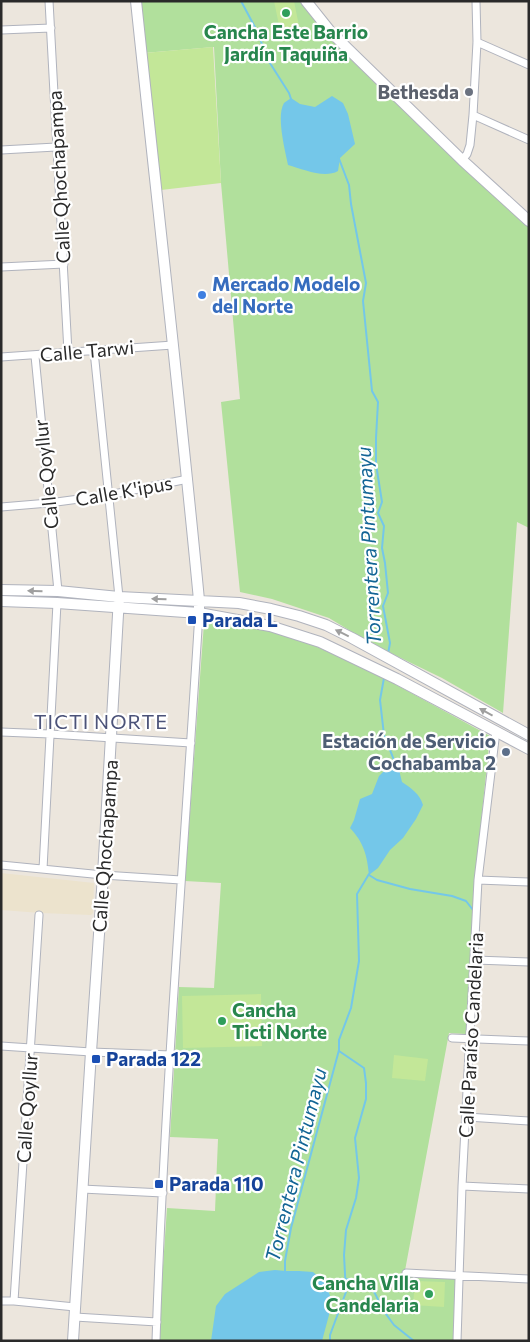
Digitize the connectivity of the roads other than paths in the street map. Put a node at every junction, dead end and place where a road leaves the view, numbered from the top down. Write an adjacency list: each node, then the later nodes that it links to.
1 (49, 1): 5 (street, Calle Qhochapampa)
2 (136, 1): 17 (main road)
3 (306, 1): 13 (main road)
4 (476, 1): 7 (street)
5 (51, 28): 6 (street); 11 (street, Calle Qhochapampa)
6 (1, 30)
7 (477, 42): 8 (street); 9 (street)
8 (529, 65)
9 (473, 115): 10 (street); 13 (street)
10 (529, 140)
11 (56, 147): 12 (street); 15 (street, Calle Qhochapampa)
12 (1, 150)
13 (462, 160): 14 (main road)
14 (529, 221)
15 (64, 264): 16 (street); 19 (street, Calle Qhochapampa)
16 (1, 267)
17 (173, 345): 18 (street, Calle Tarwi); 22 (main road)
18 (94, 351): 19 (street, Calle Tarwi); 23 (street, Calle Qhochapampa)
19 (68, 352): 20 (street, Calle Tarwi)
20 (35, 356): 21 (street, Calle Tarwi); 24 (street, Calle Qoyllur)
21 (1, 357)
22 (188, 480): 23 (street, Calle K'ipus); 28 (main road)
23 (109, 495): 24 (street, Calle K'ipus); 31 (street, Calle Qhochapampa)
24 (49, 503): 25 (street, Calle K'ipus); 27 (street, Calle Qoyllur)
25 (1, 507)
26 (1, 590): 27 (main road, one-way to 26)
27 (58, 592): 31 (main road)
28 (199, 600): 31 (main road, one-way to 31); 32 (main road); 36 (main road, one-way to 28)
29 (1, 601): 30 (main road)
30 (57, 603): 31 (main road); 35 (street)
31 (119, 603): 32 (main road); 37 (main road, Calle Qhochapampa)
32 (199, 613): 33 (main road); 38 (street)
33 (496, 731): 39 (main road); 44 (street, Calle Paraíso Candelaria)
34 (1, 732): 35 (street)
35 (50, 734): 37 (street); 41 (street)
36 (529, 735)
37 (112, 739): 38 (street); 42 (main road, Calle Qhochapampa)
38 (191, 743): 43 (street)
39 (529, 749)
40 (1, 865): 41 (street)
41 (43, 869): 42 (street)
42 (104, 875): 43 (street); 54 (main road, Calle Qhochapampa)
43 (182, 880): 55 (street)
44 (478, 880): 45 (street); 47 (street, Calle Paraíso Candelaria)
45 (529, 882)
46 (39, 915): 53 (street, Calle Qoyllur)
47 (475, 960): 48 (street); 50 (street, Calle Paraíso Candelaria)
48 (529, 962)
49 (452, 1038): 50 (street)
50 (470, 1039): 51 (street); 56 (street, Calle Paraíso Candelaria)
51 (529, 1041)
52 (1, 1046): 53 (street)
53 (31, 1047): 54 (street); 65 (street, Calle Qoyllur)
54 (91, 1052): 55 (street); 59 (main road, Calle Qhochapampa)
55 (171, 1055): 61 (street)
56 (467, 1117): 57 (street); 58 (street, Calle Paraíso Candelaria)
57 (529, 1121)
58 (462, 1186): 60 (street); 63 (street, Calle Paraíso Candelaria)
59 (82, 1189): 61 (street); 67 (main road, Calle Qhochapampa)
60 (529, 1189)
61 (163, 1193): 68 (street)
62 (406, 1273): 63 (street)
63 (460, 1276): 64 (street); 71 (street, Calle Paraíso Candelaria)
64 (529, 1279)
65 (14, 1301): 66 (street); 67 (street)
66 (1, 1302)
67 (75, 1312): 68 (street); 69 (main road, Calle Qhochapampa)
68 (157, 1322): 70 (street)
69 (73, 1341)
70 (156, 1341)
71 (457, 1341)

